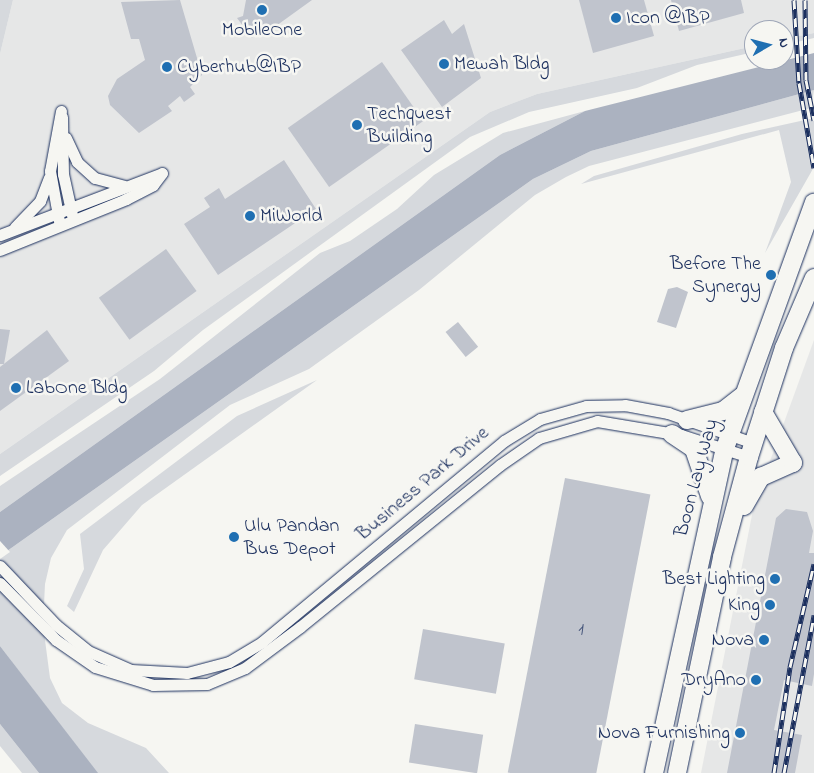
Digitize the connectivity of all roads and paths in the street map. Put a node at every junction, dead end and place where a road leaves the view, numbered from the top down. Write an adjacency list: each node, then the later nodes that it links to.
1 (65, 136): 2 (street); 3 (street); 5 (street)
2 (49, 178): 6 (street); 9 (street)
3 (127, 186): 5 (street); 7 (street)
4 (814, 203): 12 (main road, Boon Lay Way)
5 (71, 208): 6 (street); 7 (street)
6 (58, 213): 8 (street); 9 (street)
7 (74, 221): 8 (street)
8 (60, 227): 10 (street)
9 (5, 233)
10 (0, 250)
11 (814, 278): 13 (main road)
12 (742, 396): 14 (main road); 16 (main road, Boon Lay Way)
13 (763, 412): 17 (main road); 19 (main road)
14 (688, 420): 16 (street, Business Park Drive); 20 (street, Business Park Drive)
15 (672, 434): 16 (street, Business Park Drive); 18 (main road); 21 (street, Business Park Drive)
16 (727, 443): 17 (street, Business Park Drive); 18 (main road, Boon Lay Way)
17 (751, 450): 19 (main road)
18 (711, 499): 22 (main road, Boon Lay Way)
19 (722, 557): 23 (main road)
20 (0, 566)
21 (0, 583)
22 (654, 773)
23 (677, 773)

